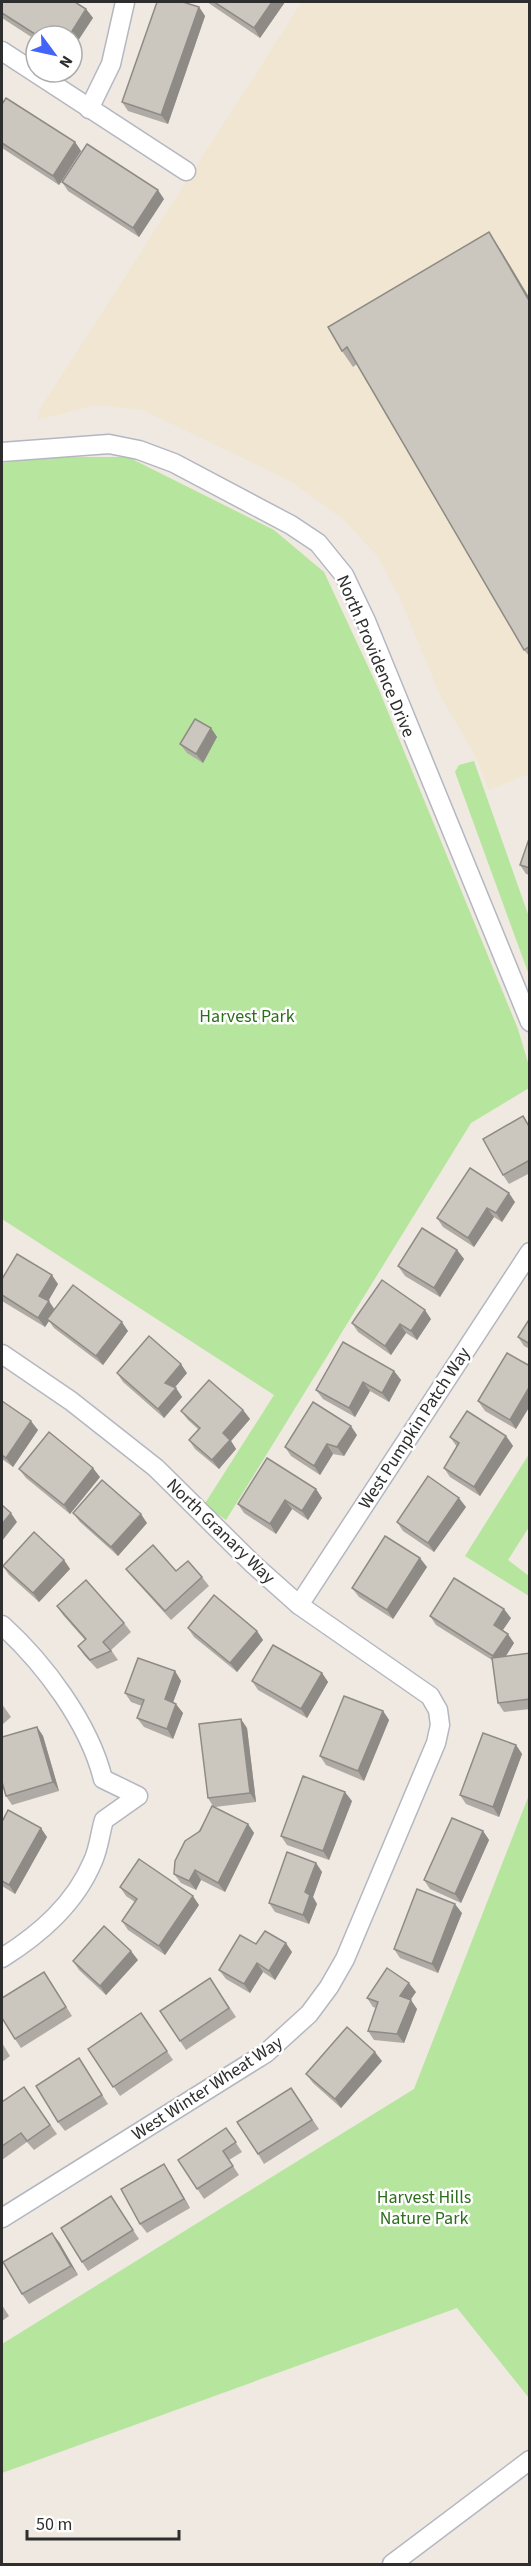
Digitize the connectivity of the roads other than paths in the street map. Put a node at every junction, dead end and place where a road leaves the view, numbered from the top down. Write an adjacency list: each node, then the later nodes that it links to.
1 (125, 2): 3 (street)
2 (2, 51): 3 (street)
3 (89, 109): 4 (street)
4 (186, 171)
5 (2, 452): 6 (street, North Providence Drive)
6 (530, 1022)
7 (530, 1252): 9 (street, West Pumpkin Patch Way)
8 (2, 1354): 9 (street, North Granary Way)
9 (299, 1605): 11 (street, North Granary Way)
10 (2, 1625): 12 (street)
11 (438, 1710): 13 (street, West Winter Wheat Way)
12 (2, 1958)
13 (2, 2218)
14 (530, 2460): 15 (street)
15 (392, 2565)

